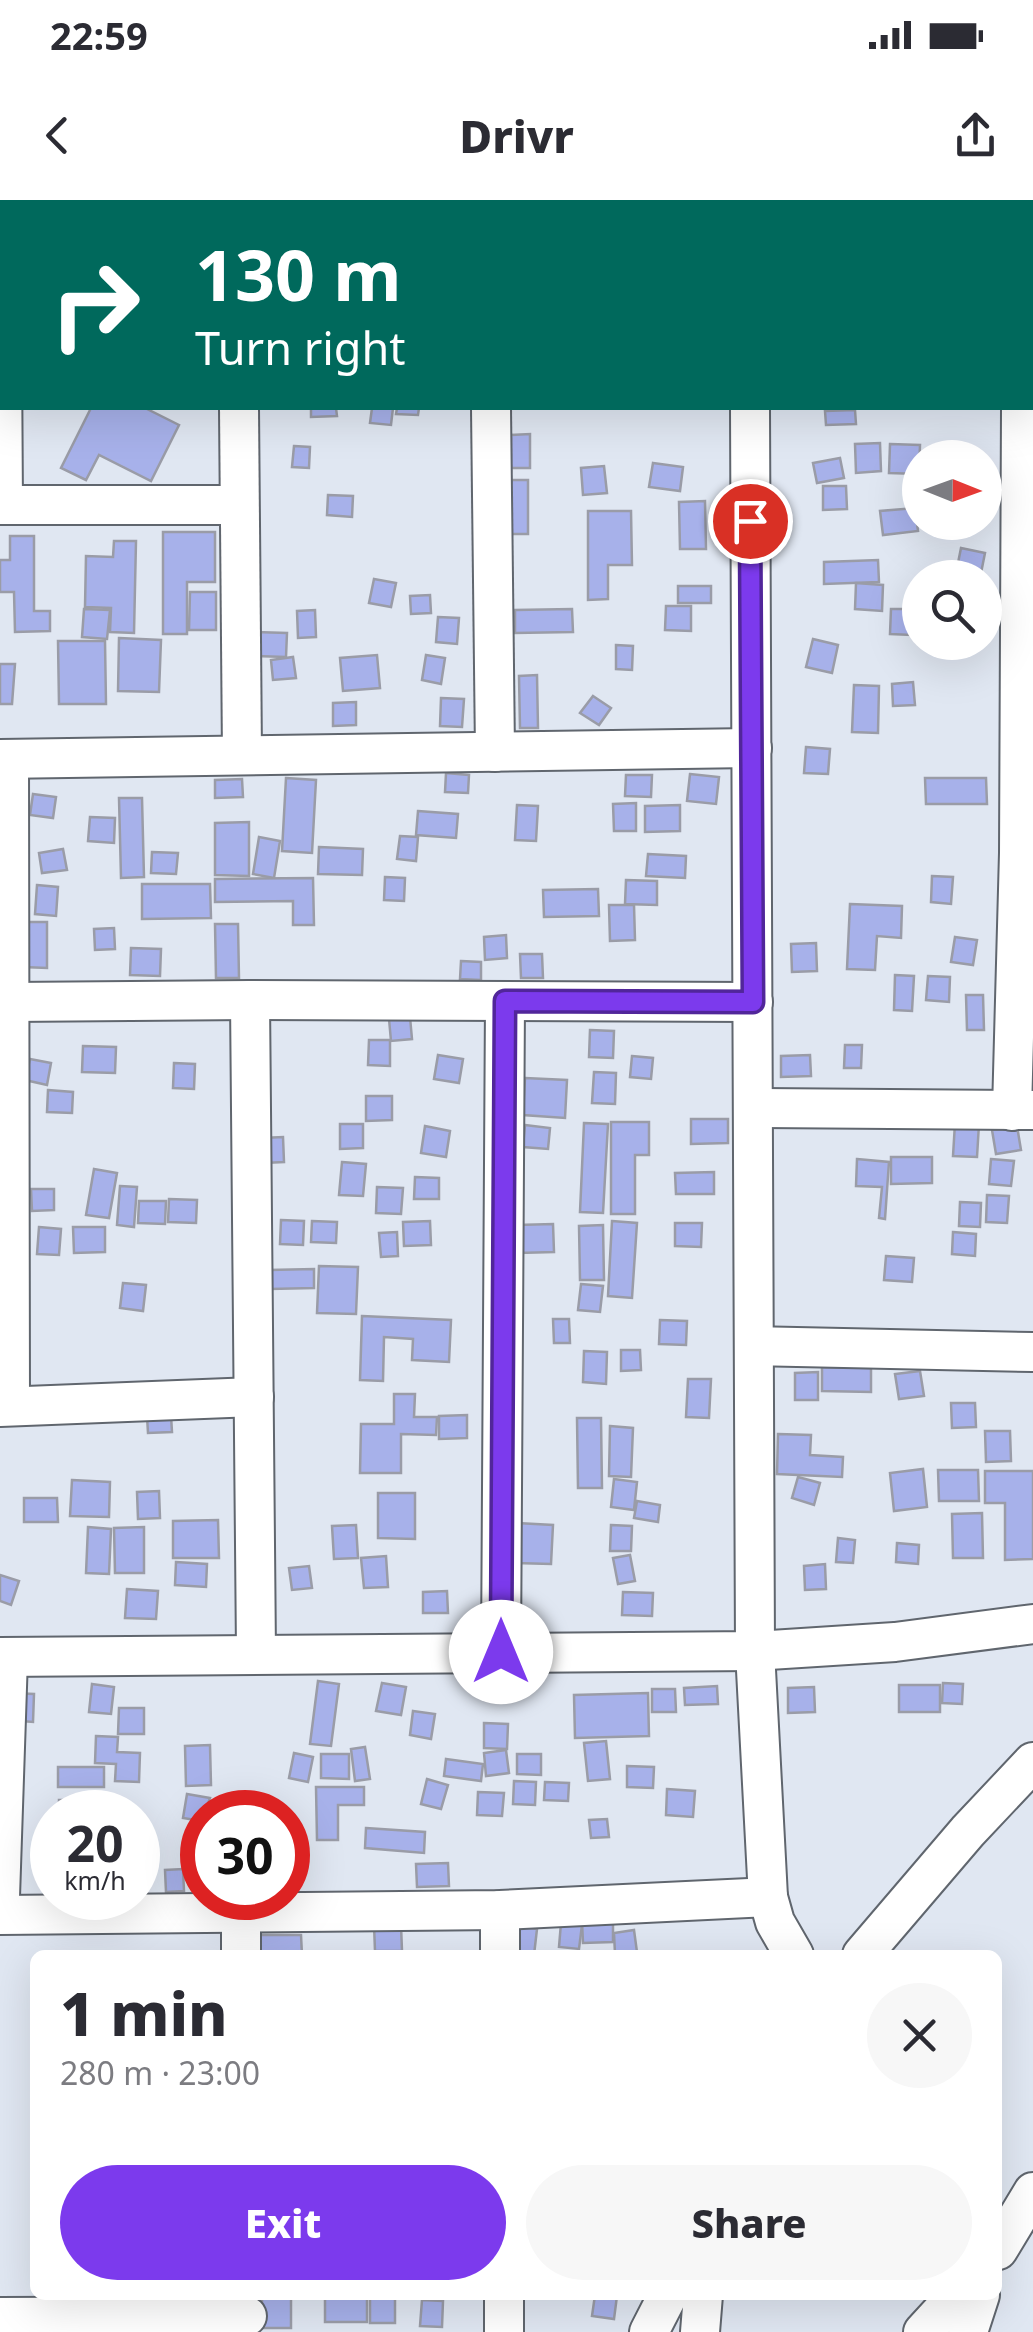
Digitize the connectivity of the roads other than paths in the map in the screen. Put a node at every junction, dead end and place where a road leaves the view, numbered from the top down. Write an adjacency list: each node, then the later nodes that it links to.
1 (1, 410): 6 (street)
2 (239, 410): 7 (street)
3 (491, 410): 10 (street)
4 (750, 410): 9 (street)
5 (1022, 410): 8 (street)
6 (1, 505): 7 (street)
7 (239, 505): 11 (street)
8 (1027, 601): 13 (street)
9 (752, 748): 10 (street); 17 (street)
10 (494, 752): 11 (street)
11 (242, 756): 12 (street)
12 (4, 759): 16 (street)
13 (1026, 853): 19 (street)
14 (250, 1000): 15 (street); 16 (street); 22 (street)
15 (505, 1001): 17 (street); 27 (street)
16 (11, 1002): 23 (street)
17 (753, 1002): 18 (street)
18 (754, 1108): 19 (street); 20 (street)
19 (1023, 1111)
20 (754, 1346): 21 (street); 25 (street)
21 (1033, 1352)
22 (254, 1397): 23 (street); 26 (street)
23 (5, 1406)
24 (1033, 1624): 25 (street)
25 (755, 1650): 27 (street); 31 (street)
26 (256, 1652): 27 (street); 28 (street)
27 (501, 1652)
28 (4, 1657): 30 (street)
29 (1033, 1762): 40 (street)
30 (0, 1897)
31 (768, 1897): 32 (street); 39 (street)
32 (500, 1910): 33 (street); 38 (street)
33 (310, 1912)
34 (180, 1914): 35 (street)
35 (0, 1915)
36 (241, 1920): 37 (street)
37 (241, 1950)
38 (500, 1950)
39 (790, 1950)
40 (866, 1950)
41 (1033, 2192): 42 (street)
42 (1002, 2243)
43 (504, 2300): 50 (street)
44 (665, 2300): 51 (street)
45 (703, 2300): 52 (street)
46 (952, 2300): 53 (street)
47 (978, 2300): 54 (street)
48 (247, 2314): 49 (street)
49 (0, 2317)
50 (504, 2332)
51 (649, 2332)
52 (700, 2332)
53 (923, 2332)
54 (968, 2332)

